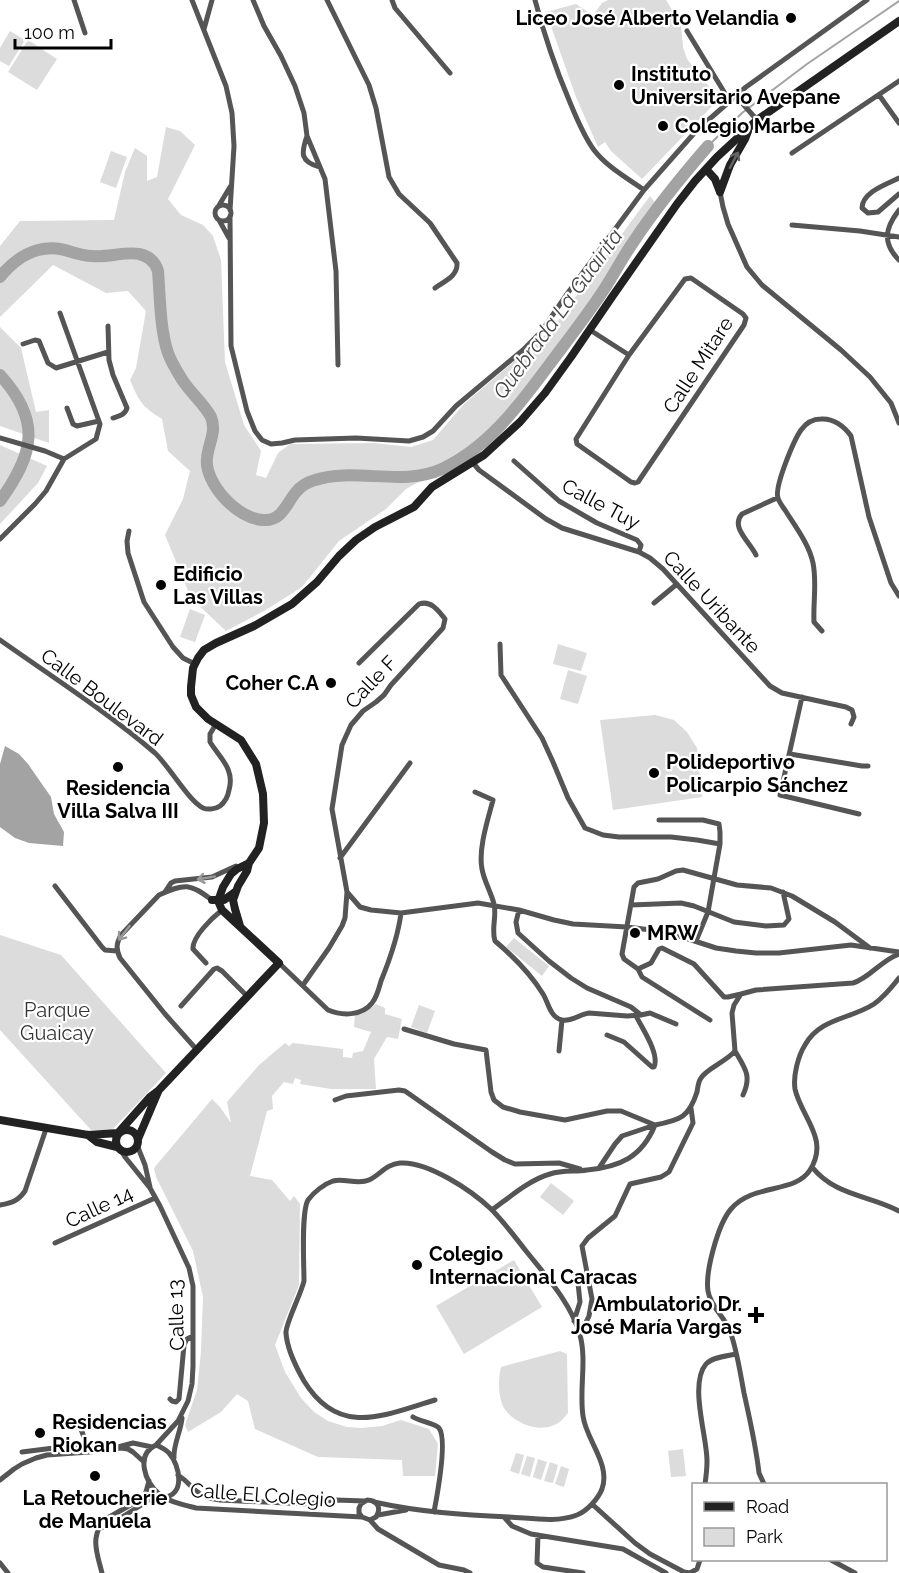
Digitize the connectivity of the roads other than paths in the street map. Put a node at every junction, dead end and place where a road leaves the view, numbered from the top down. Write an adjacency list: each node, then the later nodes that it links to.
1 (74, 0): 12 (street)
2 (192, 0): 10 (street)
3 (212, 0): 10 (street)
4 (253, 0): 21 (street)
5 (327, 0): 39 (street)
6 (392, 0): 13 (street)
7 (535, 0): 27 (street)
8 (867, 0): 16 (street)
9 (899, 21): 18 (street)
10 (204, 29): 26 (street)
11 (687, 31): 17 (street)
12 (85, 33)
13 (450, 73)
14 (899, 81): 15 (street)
15 (879, 95): 19 (street); 22 (street)
16 (736, 96): 17 (street); 18 (street)
17 (729, 100): 27 (street)
18 (754, 117): 20 (street)
19 (899, 123)
20 (749, 128): 24 (street); 28 (street, one-way to 20)
21 (307, 136): 23 (street); 23 (street)
22 (792, 153)
23 (320, 167): 47 (street)
24 (706, 169): 28 (street); 42 (street)
25 (899, 178): 29 (street)
26 (231, 186): 30 (street); 32 (street)
27 (644, 190): 37 (street)
28 (720, 192): 51 (street)
29 (899, 194)
30 (217, 209): 32 (street); 33 (street)
31 (899, 210): 35 (street)
32 (230, 213): 33 (street); 37 (street)
33 (218, 219): 37 (street)
34 (792, 225): 35 (street)
35 (888, 235): 36 (street); 38 (street)
36 (899, 237)
37 (230, 239)
38 (899, 260)
39 (435, 288)
40 (60, 313): 46 (street)
41 (108, 326): 44 (street)
42 (590, 330): 45 (street); 55 (street)
43 (23, 344): 46 (street)
44 (108, 352): 46 (street); 49 (street)
45 (629, 356): 45 (street, Calle Mitare)
46 (77, 361): 50 (street)
47 (338, 365)
48 (67, 408): 50 (street)
49 (113, 418)
50 (99, 421): 53 (street)
51 (899, 423)
52 (0, 438): 53 (street)
53 (64, 459): 58 (street)
54 (514, 461): 59 (street, Calle Tuy)
55 (473, 463): 59 (street, Calle Uribante); 68 (street)
56 (777, 498): 60 (street); 62 (street); 64 (street)
57 (129, 531): 68 (street)
58 (0, 538)
59 (639, 552): 61 (street, Calle Uribante)
60 (756, 555)
61 (677, 584): 63 (street); 69 (street, Calle Uribante)
62 (899, 596)
63 (654, 603)
64 (822, 631)
65 (0, 640): 70 (street, Calle Boulevard)
66 (501, 645): 78 (street)
67 (358, 663): 79 (street, Calle F)
68 (195, 664): 70 (street)
69 (802, 697): 71 (street, Calle Uribante); 72 (street)
70 (216, 724): 80 (street)
71 (851, 724)
72 (790, 754): 74 (street); 76 (street)
73 (410, 763): 79 (street)
74 (868, 766)
75 (475, 792): 88 (street)
76 (859, 814)
77 (659, 820): 78 (street)
78 (720, 844): 81 (street)
79 (340, 858): 85 (street, Calle F)
80 (249, 863): 83 (street); 84 (street, one-way to 84); 87 (street)
81 (713, 878): 86 (street); 89 (street); 91 (street)
82 (55, 886): 97 (street)
83 (236, 891): 87 (street); 93 (street)
84 (165, 892): 87 (street); 97 (street, one-way to 97)
85 (347, 892): 92 (street); 103 (street, Calle F)
86 (783, 892): 91 (street); 96 (street)
87 (218, 905): 93 (street); 99 (street)
88 (495, 905): 90 (street); 92 (street); 108 (street)
89 (631, 905): 91 (street); 94 (street)
90 (519, 910): 94 (street); 107 (street)
91 (708, 912): 95 (street)
92 (402, 913): 103 (street)
93 (240, 926): 100 (street)
94 (627, 927): 95 (street); 101 (street)
95 (696, 941): 96 (street)
96 (870, 948): 98 (street)
97 (117, 951): 113 (street)
98 (899, 953): 104 (street)
99 (206, 963)
100 (279, 963): 103 (street); 105 (street)
101 (638, 969): 104 (street); 109 (street)
102 (899, 978): 127 (street)
103 (303, 985)
104 (741, 994): 115 (street)
105 (247, 996): 106 (street); 113 (street)
106 (181, 1006)
107 (638, 1015): 108 (street); 110 (street); 112 (street)
108 (562, 1020): 114 (street)
109 (710, 1020)
110 (676, 1024)
111 (404, 1029): 121 (street)
112 (607, 1035)
113 (197, 1050): 116 (street)
114 (559, 1051)
115 (735, 1051): 117 (street); 119 (street)
116 (158, 1090): 123 (street); 125 (street)
117 (743, 1095)
118 (335, 1100): 129 (street)
119 (691, 1108): 121 (street); 138 (street)
120 (0, 1120): 122 (street)
121 (655, 1125): 128 (street); 128 (street)
122 (46, 1129): 124 (street); 132 (street)
123 (118, 1132): 124 (street); 125 (street); 126 (street)
124 (88, 1136): 126 (street)
125 (137, 1142): 126 (street); 130 (street, Calle 13)
126 (119, 1149): 130 (street, Calle 13)
127 (812, 1167): 134 (street); 140 (street)
128 (599, 1168): 129 (street)
129 (585, 1171): 133 (street)
130 (150, 1188): 131 (street, Calle 13)
131 (155, 1198): 135 (street, Calle 14); 139 (street, Calle 13)
132 (0, 1205)
133 (492, 1210): 137 (street); 142 (street)
134 (899, 1211)
135 (56, 1243)
136 (578, 1283): 137 (street)
137 (574, 1321): 138 (street)
138 (580, 1335): 161 (street)
139 (194, 1336): 141 (street); 143 (street, Calle 13)
140 (736, 1354): 156 (street); 157 (street)
141 (170, 1399)
142 (435, 1400)
143 (183, 1413): 147 (street, Calle 13); 151 (street, Calle 13)
144 (413, 1418): 163 (street)
145 (79, 1424): 146 (street)
146 (86, 1444): 149 (street); 150 (street)
147 (154, 1446): 148 (street); 151 (street); 152 (street)
148 (114, 1449): 150 (street); 152 (street)
149 (22, 1452)
150 (89, 1452): 154 (street)
151 (174, 1461): 153 (street)
152 (144, 1462): 155 (street)
153 (178, 1474): 158 (street); 159 (street, Calle El Colegio)
154 (0, 1480)
155 (149, 1481): 158 (street); 168 (street)
156 (705, 1483)
157 (763, 1483)
158 (161, 1496): 165 (street, Calle El Colegio); 168 (street)
159 (365, 1501): 160 (street, Calle El Colegio); 165 (street, Calle El Colegio)
160 (374, 1502): 162 (street, Calle El Colegio); 164 (street)
161 (592, 1503): 166 (street, Calle El Colegio); 170 (street)
162 (408, 1509): 163 (street, Calle El Colegio); 164 (street, Calle El Colegio)
163 (434, 1512): 166 (street, Calle El Colegio)
164 (378, 1515): 167 (street, Calle El Colegio)
165 (362, 1517): 167 (street, Calle El Colegio)
166 (504, 1517): 169 (street)
167 (370, 1520): 175 (street)
168 (99, 1528): 174 (street)
169 (538, 1535): 176 (street); 177 (street)
170 (700, 1561)
171 (833, 1561): 178 (street)
172 (0, 1563): 173 (street)
173 (8, 1573)
174 (102, 1573)
175 (470, 1573)
176 (583, 1573)
177 (666, 1573)
178 (855, 1573)

